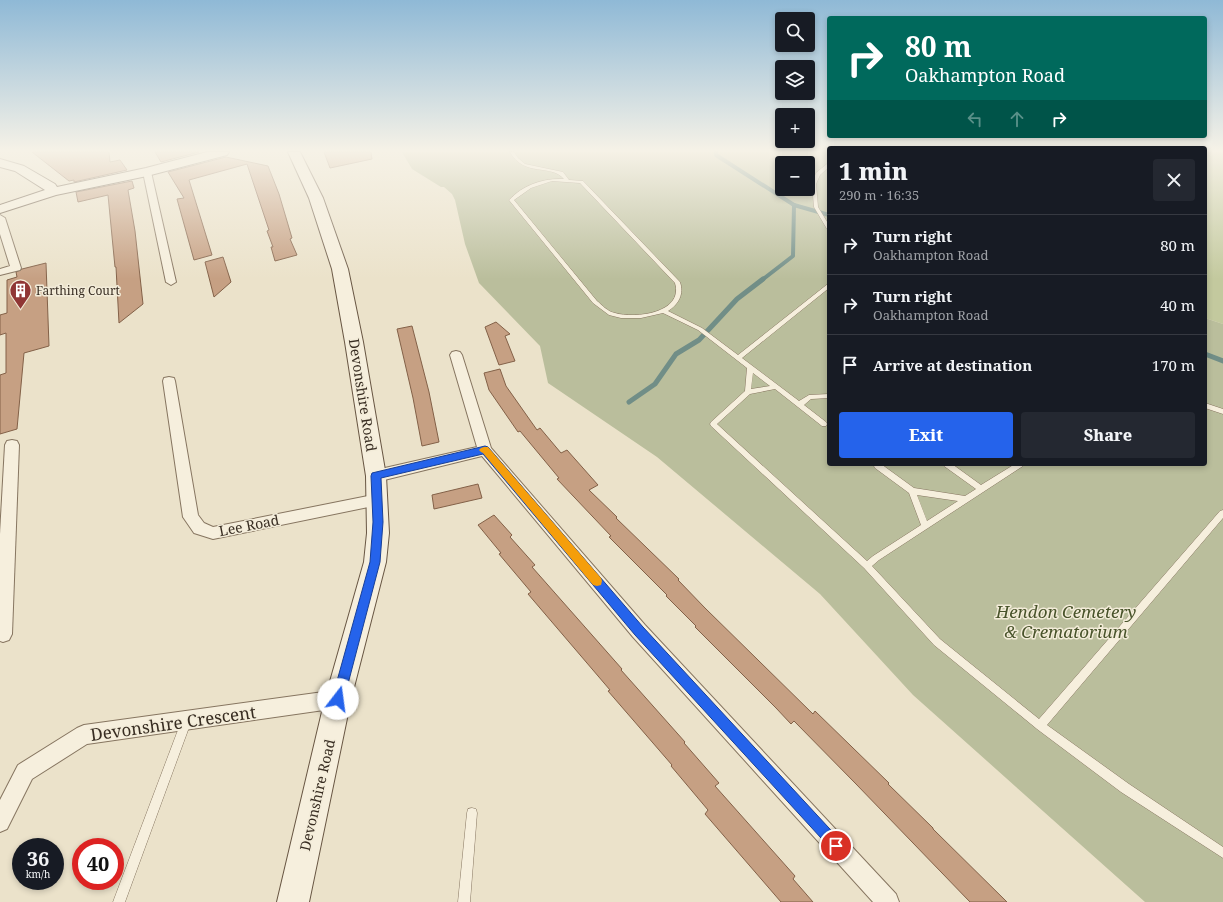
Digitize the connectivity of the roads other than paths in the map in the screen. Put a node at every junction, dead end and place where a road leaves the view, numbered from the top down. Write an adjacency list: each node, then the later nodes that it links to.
1 (47, 194): 7 (street)
2 (152, 194): 11 (street)
3 (314, 194): 30 (street, Devonshire Road)
4 (517, 194): 13 (lane)
5 (593, 194): 13 (lane)
6 (815, 194): 9 (lane)
7 (0, 210)
8 (0, 218): 10 (street)
9 (827, 225)
10 (0, 272)
11 (171, 282)
12 (827, 287): 15 (lane)
13 (664, 311): 15 (lane)
14 (456, 355): 26 (street)
15 (738, 358): 16 (lane)
16 (750, 367): 18 (lane); 19 (lane)
17 (169, 381): 33 (street, Lee Road)
18 (776, 387): 19 (lane); 21 (lane)
19 (748, 392): 38 (lane)
20 (827, 396): 21 (lane)
21 (799, 405): 24 (lane)
22 (1207, 406): 23 (lane)
23 (1223, 412)
24 (824, 424)
25 (12, 445): 37 (street)
26 (485, 450): 30 (street); 49 (street)
27 (878, 466): 32 (lane)
28 (950, 466): 31 (lane)
29 (1017, 466): 31 (lane)
30 (376, 476): 33 (street, Devonshire Road)
31 (981, 489): 34 (lane)
32 (912, 491): 34 (lane); 36 (lane)
33 (378, 500): 40 (street, Devonshire Road)
34 (966, 500): 36 (lane)
35 (1223, 513): 42 (lane)
36 (925, 526): 38 (lane)
37 (4, 538): 39 (street)
38 (867, 566): 42 (lane)
39 (3, 634)
40 (338, 699): 41 (street, Devonshire Crescent); 47 (street, Devonshire Road)
41 (186, 720): 44 (street, Devonshire Crescent); 46 (lane)
42 (1040, 726): 45 (lane)
43 (472, 813): 48 (lane)
44 (0, 822)
45 (1223, 853)
46 (119, 902)
47 (293, 902)
48 (464, 902)
49 (888, 902)

